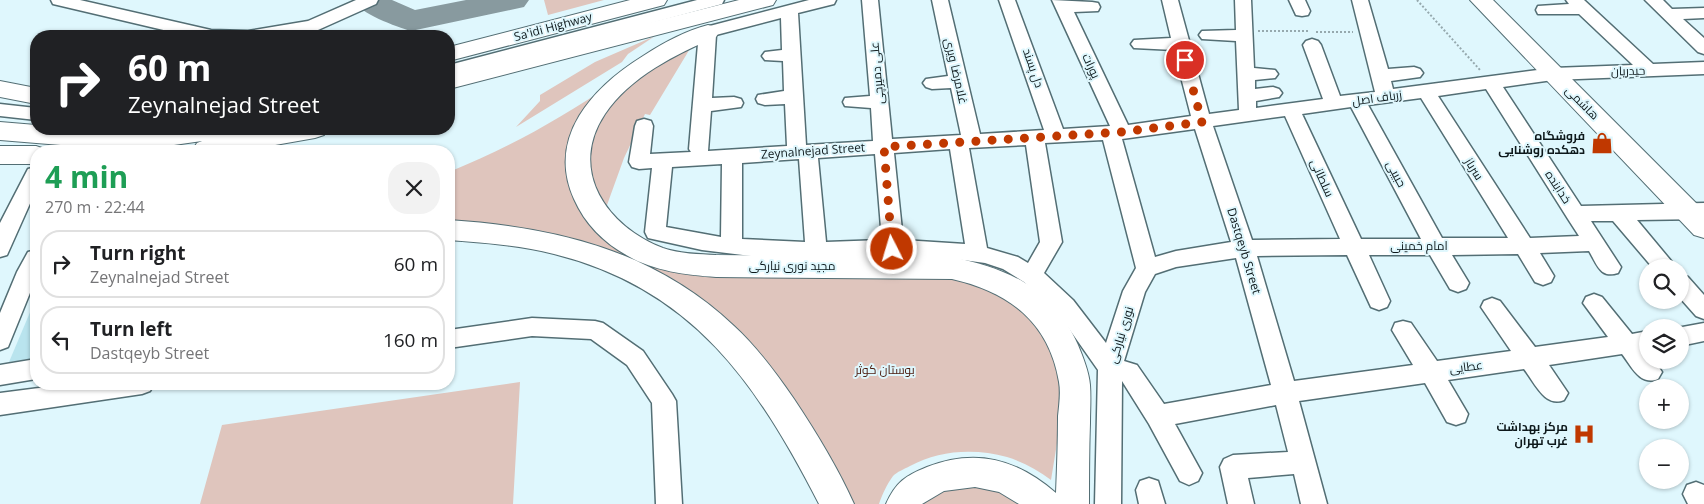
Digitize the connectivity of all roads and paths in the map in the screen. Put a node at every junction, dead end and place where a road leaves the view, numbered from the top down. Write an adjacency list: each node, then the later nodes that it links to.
1 (59, 0): 25 (street)
2 (370, 0): 26 (street)
3 (656, 0): 34 (main road, Sa'idi Highway)
4 (692, 0): 38 (street)
5 (716, 0): 40 (street)
6 (765, 0): 37 (main road)
7 (828, 0): 21 (street)
8 (870, 0): 61 (street, علی دمیرچی)
9 (940, 0): 47 (street, غلامرضا ویری)
10 (1008, 0): 78 (street, دل پسند)
11 (1170, 0): 31 (street, Dastqeyb Street)
12 (1243, 0): 29 (street)
13 (1360, 0): 44 (street)
14 (1417, 0): 48 (path)
15 (1481, 0): 43 (main road, هاشمی)
16 (1653, 0): 23 (street)
17 (1688, 0): 24 (street)
18 (1062, 3): 20 (street); 73 (street, پورات)
19 (1579, 4): 22 (street); 41 (street)
20 (1092, 7)
21 (789, 10): 27 (street); 35 (street)
22 (1544, 10)
23 (1667, 14): 24 (street); 33 (street)
24 (1703, 15)
25 (184, 30)
26 (286, 30)
27 (708, 32): 63 (street); 140 (main road, مجید نوری نیارکی)
28 (1208, 35): 29 (street)
29 (1244, 36): 49 (street)
30 (1139, 37): 31 (street)
31 (1180, 37): 69 (street, Dastqeyb Street)
32 (1312, 45): 64 (street)
33 (1704, 48)
34 (455, 52)
35 (792, 54): 36 (street); 55 (street)
36 (771, 56)
37 (543, 57): 45 (main road); 50 (main road)
38 (455, 61)
39 (1704, 68): 41 (street, حیدریان)
40 (455, 69)
41 (1649, 70): 43 (street, حیدریان)
42 (1414, 73): 44 (street)
43 (1553, 74): 48 (street, زرباف اصل); 92 (main road, هاشمی)
44 (1381, 76): 56 (street)
45 (455, 79)
46 (932, 82): 47 (street)
47 (958, 82): 80 (street, غلامرضا ویری)
48 (1491, 82): 52 (street, زرباف اصل); 91 (street, خدابنده)
49 (1270, 84)
50 (455, 88)
51 (0, 89): 54 (main road)
52 (1426, 91): 56 (street, زرباف اصل); 97 (street, سرباز)
53 (0, 96): 57 (main road)
54 (30, 96)
55 (794, 97): 58 (street); 84 (street)
56 (1386, 97): 59 (street, زرباف اصل)
57 (30, 98)
58 (765, 98)
59 (1357, 101): 64 (street, زرباف اصل); 98 (street, حبیبی)
60 (852, 102): 61 (street)
61 (880, 102): 82 (street, علی دمیرچی)
62 (734, 103): 63 (street)
63 (702, 104): 83 (street)
64 (1334, 104): 66 (street, زرباف اصل)
65 (0, 110): 67 (street)
66 (1291, 110): 69 (street, زرباف اصل); 96 (street, سلطانی)
67 (30, 113)
68 (0, 122): 70 (street)
69 (1202, 122): 73 (street, Zeynalnejad Street); 99 (street, Dastqeyb Street)
70 (30, 124)
71 (644, 126): 87 (street, Zeynalnejad Street)
72 (0, 131): 74 (main road)
73 (1117, 132): 78 (street, Zeynalnejad Street); 107 (street, پورات)
74 (30, 133)
75 (48, 135): 76 (main road)
76 (183, 135)
77 (285, 135): 81 (main road)
78 (1056, 136): 79 (street, Zeynalnejad Street)
79 (1034, 137): 80 (street, Zeynalnejad Street); 108 (street)
80 (965, 142): 82 (street, Zeynalnejad Street); 103 (street, غلامرضا ویری)
81 (231, 145)
82 (884, 147): 84 (street, Zeynalnejad Street); 101 (street, علی دمیرچی)
83 (699, 149)
84 (803, 152): 86 (street, Zeynalnejad Street); 102 (street)
85 (0, 155): 88 (main road)
86 (732, 156): 87 (street, Zeynalnejad Street); 95 (street)
87 (663, 160): 95 (street)
88 (30, 162)
89 (30, 178): 100 (street)
90 (1618, 213): 91 (street); 92 (street); 104 (street)
91 (1575, 214): 94 (street, خدابنده)
92 (1699, 216)
93 (455, 231): 137 (main road)
94 (1594, 243): 97 (street, امام خمینی); 105 (street, خدابنده)
95 (731, 246): 102 (street)
96 (1353, 246): 98 (street, امام خمینی); 99 (street, امام خمینی); 112 (street, سلطانی)
97 (1523, 246): 98 (street, امام خمینی); 109 (street, سرباز)
98 (1436, 247): 110 (street, حبیبی)
99 (1244, 248): 107 (street); 129 (street, Dastqeyb Street)
100 (0, 249)
101 (892, 249): 102 (street); 103 (street)
102 (816, 250)
103 (977, 254): 108 (street)
104 (1658, 259)
105 (1610, 267)
106 (30, 268): 120 (street)
107 (1147, 268): 123 (street, نوری نیارکی)
108 (1032, 275): 123 (street)
109 (1543, 276)
110 (1458, 283)
111 (1689, 293): 115 (street)
112 (1379, 300)
113 (1594, 302): 121 (street)
114 (1492, 307): 122 (street)
115 (1704, 310)
116 (1402, 330): 125 (street)
117 (1704, 332): 118 (street)
118 (1689, 334)
119 (455, 338): 136 (street)
120 (0, 340)
121 (1637, 342): 122 (street, عطایی); 126 (street)
122 (1529, 358): 125 (street, عطایی); 130 (street)
123 (1110, 368): 133 (street); 141 (street, نوری نیارکی)
124 (30, 369): 127 (street)
125 (1430, 371): 129 (street, عطایی); 132 (street)
126 (1650, 372)
127 (0, 375)
128 (99, 390): 131 (street)
129 (1285, 393): 133 (street, عطایی); 134 (street, Dastqeyb Street)
130 (1556, 393)
131 (0, 404)
132 (1456, 414)
133 (1158, 416): 135 (street)
134 (1304, 462): 142 (street); 143 (street, Dastqeyb Street)
135 (1190, 473)
136 (669, 504)
137 (837, 504)
138 (903, 504): 139 (main road)
139 (1044, 504)
140 (1072, 504)
141 (1108, 504)
142 (1241, 504)
143 (1314, 504)

